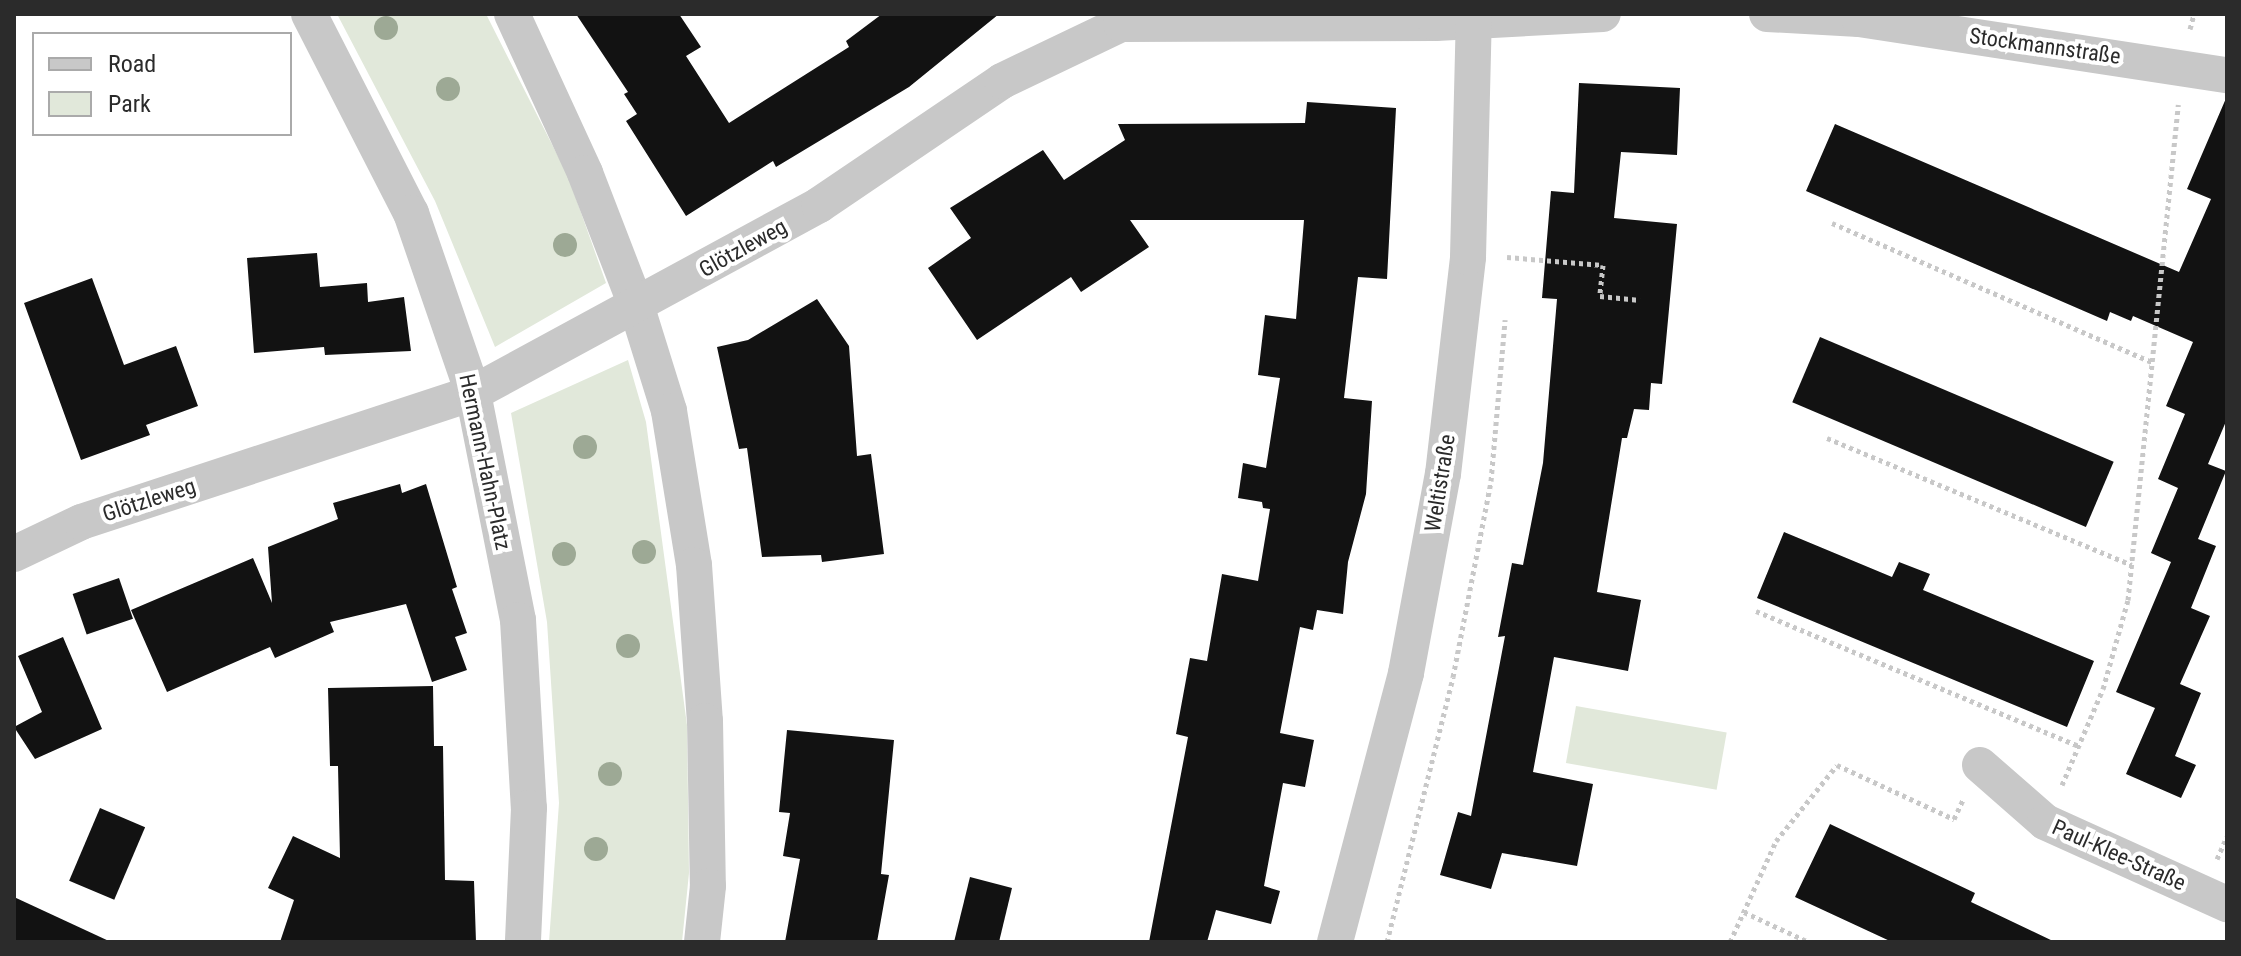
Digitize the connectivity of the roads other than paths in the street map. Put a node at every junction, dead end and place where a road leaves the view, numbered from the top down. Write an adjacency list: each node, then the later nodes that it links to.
1 (309, 14): 8 (street, Hermann-Hahn-Platz)
2 (512, 14): 7 (street)
3 (1603, 14): 5 (street)
4 (1767, 14): 6 (street, Stockmannstraße)
5 (1474, 17): 7 (street, Glötzleweg); 14 (street, Weltistraße)
6 (2227, 75)
7 (637, 308): 8 (street, Glötzleweg); 13 (street)
8 (473, 393): 9 (street, Glötzleweg); 12 (street, Hermann-Hahn-Platz)
9 (14, 554)
10 (1980, 765): 11 (street, Paul-Klee-Straße)
11 (2227, 904)
12 (523, 942)
13 (702, 942)
14 (1335, 942)

